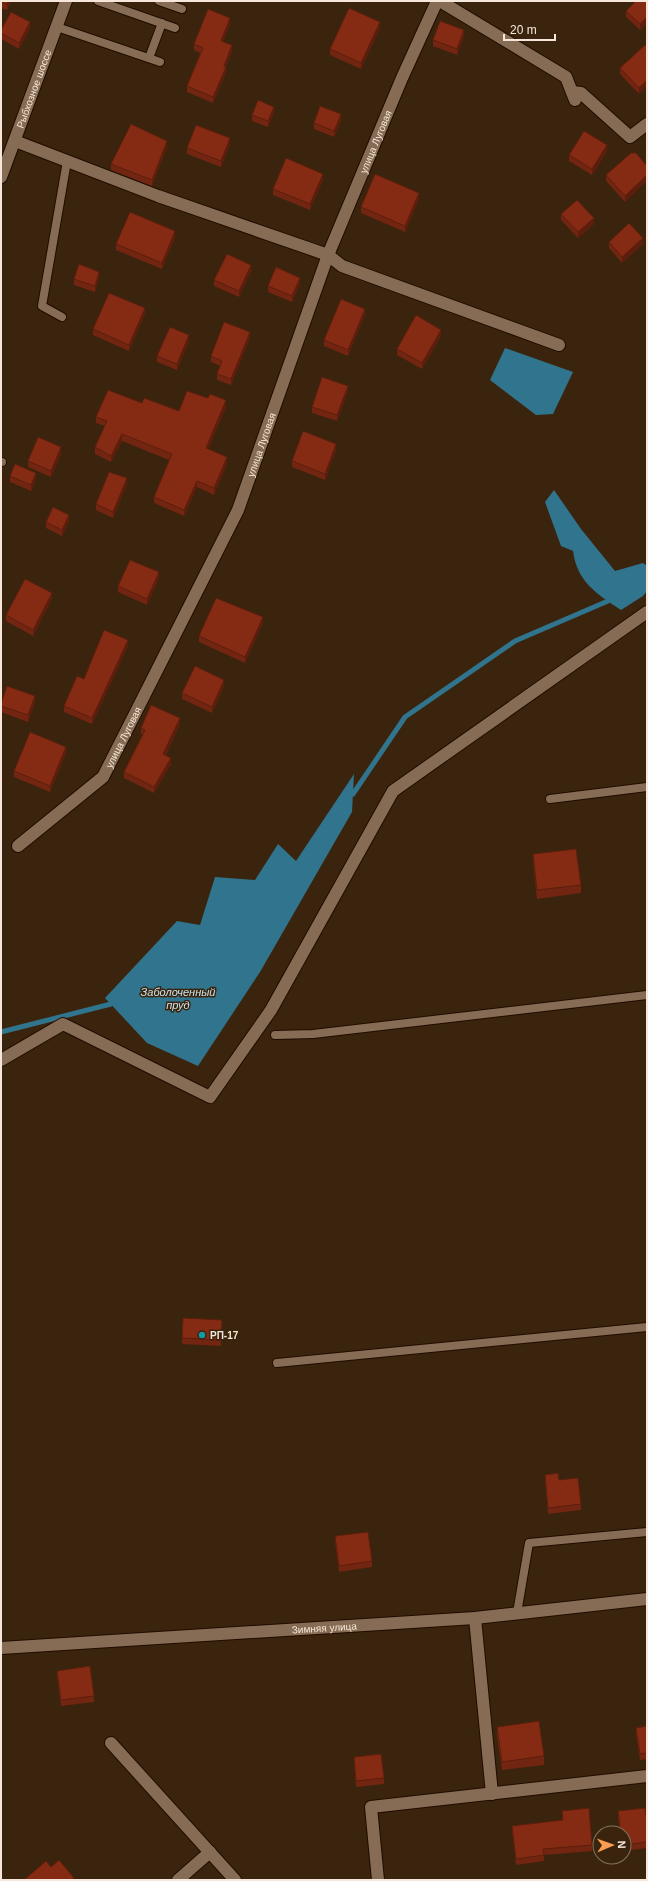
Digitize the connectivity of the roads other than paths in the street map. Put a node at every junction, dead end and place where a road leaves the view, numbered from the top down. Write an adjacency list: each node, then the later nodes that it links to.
1 (66, 1): 7 (street, Рыбхозное шоссе)
2 (98, 1): 6 (lane)
3 (438, 1): 11 (street); 15 (street, улица Луговая)
4 (164, 2): 5 (lane)
5 (182, 9)
6 (162, 23): 8 (lane); 9 (lane)
7 (56, 27): 9 (lane); 12 (street, Рыбхозное шоссе)
8 (174, 28)
9 (149, 58): 10 (lane)
10 (160, 62)
11 (647, 124)
12 (15, 140): 13 (street); 14 (street, Рыбхозное шоссе)
13 (67, 161): 15 (street); 16 (lane)
14 (1, 177)
15 (328, 254): 17 (street); 21 (street, улица Луговая)
16 (62, 317)
17 (559, 345)
18 (647, 612): 24 (street)
19 (647, 787): 20 (lane)
20 (550, 799)
21 (18, 846)
22 (647, 995): 23 (lane)
23 (275, 1035)
24 (1, 1060)
25 (647, 1327): 26 (lane)
26 (277, 1363)
27 (647, 1532): 29 (lane)
28 (647, 1598): 29 (street, Зимняя улица)
29 (517, 1613): 30 (street, Зимняя улица)
30 (475, 1618): 31 (street, Зимняя улица); 34 (street)
31 (1, 1648)
32 (111, 1743): 35 (street)
33 (647, 1776): 34 (street)
34 (492, 1794): 38 (street)
35 (210, 1852): 36 (street); 37 (street)
36 (178, 1880)
37 (235, 1880)
38 (378, 1880)

